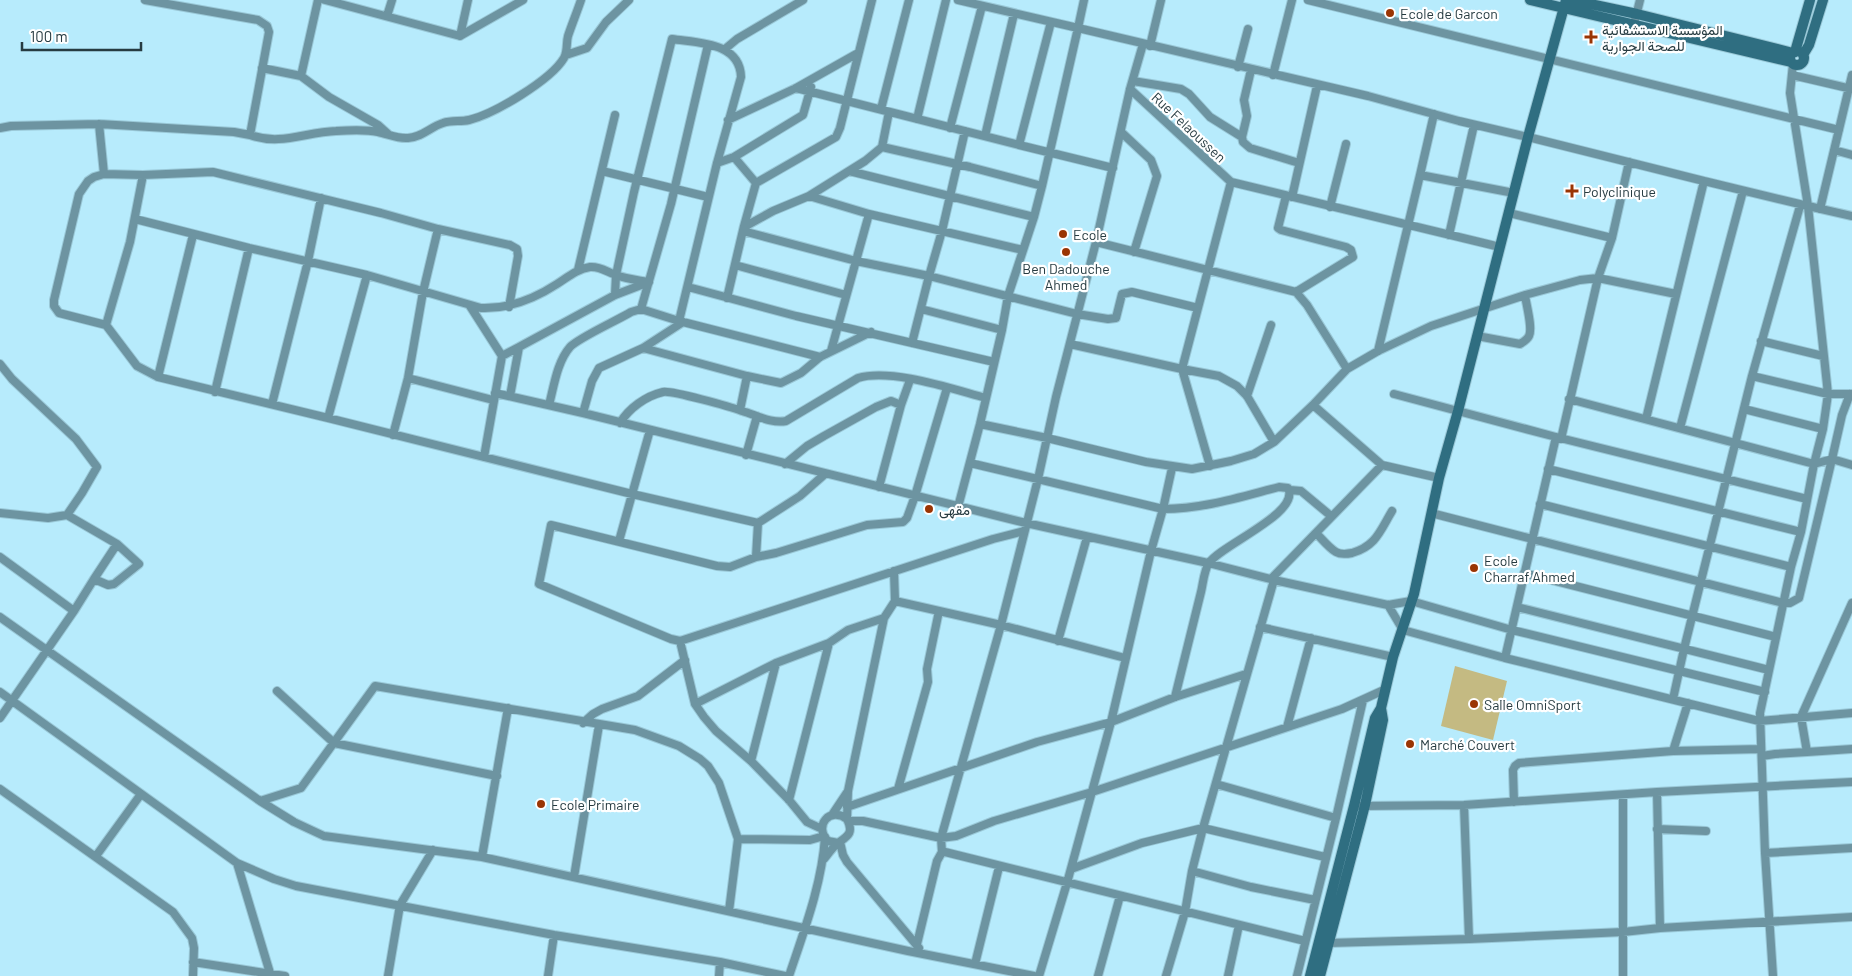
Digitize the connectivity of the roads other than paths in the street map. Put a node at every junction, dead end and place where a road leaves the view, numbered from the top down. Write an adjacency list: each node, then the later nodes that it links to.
1 (146, 0): 40 (street)
2 (318, 0): 44 (street)
3 (325, 0): 26 (street)
4 (392, 0): 26 (street)
5 (468, 0): 31 (street)
6 (523, 0): 31 (street)
7 (581, 0): 36 (street)
8 (629, 0): 36 (street)
9 (803, 0): 34 (street)
10 (872, 0): 35 (street)
11 (909, 0): 52 (street)
12 (946, 0): 55 (street)
13 (958, 0): 24 (street)
14 (1084, 0): 29 (street)
15 (1161, 0): 33 (street)
16 (1292, 0): 42 (street)
17 (1308, 0): 37 (street)
18 (1530, 0): 23 (street)
19 (1572, 0): 27 (street)
20 (1640, 0): 27 (street)
21 (1810, 0): 38 (street)
22 (1823, 0): 38 (street)
23 (1565, 4): 27 (street); 37 (street)
24 (982, 6): 25 (street); 62 (street)
25 (1014, 14): 28 (street); 67 (street)
26 (388, 16): 31 (street)
27 (1635, 19): 38 (street)
28 (1051, 22): 29 (street); 71 (street)
29 (1078, 28): 33 (street); 74 (street)
30 (1248, 29): 39 (street)
31 (460, 36)
32 (708, 45): 34 (street); 87 (street); 93 (street)
33 (1146, 45): 39 (street); 46 (street)
34 (725, 49): 56 (street)
35 (858, 53): 45 (street); 51 (street)
36 (566, 55): 61 (street)
37 (1550, 59): 57 (street); 69 (street)
38 (1794, 60): 49 (street); 57 (street)
39 (1238, 67): 41 (street)
40 (262, 68): 44 (street); 66 (street)
41 (1251, 70): 42 (street); 68 (street)
42 (1273, 75): 47 (street)
43 (1852, 75): 49 (street)
44 (301, 76): 61 (street)
45 (813, 78): 48 (street); 50 (street)
46 (1132, 85): 65 (street); 68 (street); 89 (street, Rue Felaoussen)
47 (1317, 86): 53 (street); 79 (street)
48 (796, 88): 50 (street); 56 (street)
49 (1850, 89): 63 (street)
50 (810, 91): 51 (street); 76 (street)
51 (846, 100): 52 (street); 91 (street)
52 (885, 110): 55 (street); 72 (street)
53 (1434, 114): 59 (street); 86 (street)
54 (616, 115): 82 (street)
55 (917, 119): 62 (street)
56 (728, 120): 78 (street)
57 (1794, 120): 63 (street); 101 (street)
58 (99, 124): 60 (street); 66 (street); 84 (street)
59 (1474, 125): 69 (street); 90 (street)
60 (0, 128)
61 (378, 128): 66 (street)
62 (950, 128): 64 (street)
63 (1839, 130): 73 (street)
64 (965, 132): 67 (street); 80 (street)
65 (1121, 132): 81 (street); 120 (street)
66 (250, 135)
67 (985, 136): 71 (street)
68 (1242, 137): 79 (street)
69 (1528, 137): 77 (street); 95 (street)
70 (1346, 144): 102 (street)
71 (1018, 145): 74 (street)
72 (882, 147): 80 (street); 83 (street)
73 (1834, 150): 75 (street); 103 (street)
74 (1050, 154): 81 (street); 92 (street)
75 (1852, 155)
76 (734, 157): 78 (street); 91 (street)
77 (1629, 162): 88 (street); 115 (street)
78 (717, 163): 98 (street)
79 (1299, 163): 97 (street)
80 (957, 164): 92 (street); 99 (street)
81 (1113, 168): 116 (street)
82 (602, 171): 87 (street); 124 (street)
83 (849, 171): 96 (street); 99 (street)
84 (104, 174): 85 (street); 148 (street)
85 (143, 175): 100 (street); 108 (street)
86 (1420, 176): 90 (street); 109 (street)
87 (638, 179): 93 (street); 127 (street)
88 (1704, 181): 94 (street); 134 (street)
89 (1231, 182): 97 (street); 125 (street)
90 (1462, 183): 95 (street); 114 (street)
91 (756, 184): 111 (street)
92 (1042, 186): 107 (street)
93 (674, 188): 98 (street); 130 (street)
94 (1743, 191): 101 (street); 196 (street)
95 (1514, 193): 104 (street)
96 (809, 196): 105 (street); 111 (street)
97 (1289, 196): 102 (street); 133 (street)
98 (708, 197): 131 (street)
99 (950, 197): 107 (street); 112 (street)
100 (321, 198): 110 (street); 121 (street)
101 (1804, 206): 103 (street); 154 (street); 162 (street)
102 (1330, 207): 109 (street)
103 (1820, 209): 106 (street)
104 (1509, 213): 115 (street); 117 (street)
105 (869, 214): 112 (street); 122 (street)
106 (1852, 216)
107 (1034, 217): 119 (street)
108 (135, 219): 113 (street); 148 (street)
109 (1408, 225): 114 (street); 159 (street)
110 (438, 229): 132 (street); 141 (street)
111 (745, 230): 122 (street); 123 (street)
112 (942, 231): 119 (street); 128 (street)
113 (193, 235): 118 (street); 170 (street)
114 (1449, 235): 117 (street)
115 (1612, 238): 129 (street)
116 (1096, 242): 120 (street); 146 (street)
117 (1500, 247): 144 (street)
118 (249, 248): 121 (street); 174 (street)
119 (1023, 250): 138 (street)
120 (1134, 252): 125 (street)
121 (308, 261): 126 (street); 183 (street)
122 (856, 261): 128 (street); 136 (street)
123 (735, 265): 136 (street); 139 (street)
124 (578, 270): 127 (street); 141 (street)
125 (1210, 270): 133 (street); 143 (street)
126 (367, 275): 132 (street); 192 (street)
127 (616, 275): 130 (street); 135 (street)
128 (929, 276): 138 (street); 145 (street)
129 (1598, 278): 134 (street); 137 (street); 182 (street)
130 (649, 282): 135 (street); 142 (street)
131 (688, 287): 139 (street); 147 (street)
132 (423, 292): 140 (street); 171 (street)
133 (1296, 292): 167 (street)
134 (1676, 294): 193 (street)
135 (615, 295): 157 (street)
136 (846, 295): 149 (street)
137 (1525, 295): 144 (street); 153 (street)
138 (1008, 296): 146 (street); 151 (street)
139 (726, 298): 149 (street)
140 (470, 306): 141 (street); 161 (street)
141 (509, 306)
142 (641, 308): 147 (street); 184 (street)
143 (1198, 308): 146 (street); 166 (street)
144 (1485, 308): 153 (street); 159 (street)
145 (921, 309): 151 (street); 155 (street)
146 (1077, 314): 156 (street)
147 (681, 322): 158 (street); 163 (street)
148 (106, 325): 170 (street)
149 (837, 325): 152 (street); 160 (street)
150 (1271, 325): 179 (street)
151 (1002, 330): 164 (street)
152 (871, 332): 155 (street); 160 (street)
153 (1477, 336): 189 (street)
154 (1761, 341): 162 (street); 169 (street)
155 (912, 343): 164 (street)
156 (1070, 344): 166 (street); 200 (street)
157 (519, 347): 161 (street); 178 (street)
158 (643, 348): 168 (street); 190 (street)
159 (1378, 350): 167 (street)
160 (831, 351): 163 (street)
161 (502, 356): 180 (street)
162 (1823, 356): 176 (street)
163 (820, 357): 168 (street)
164 (994, 362): 181 (street)
165 (0, 364): 231 (street)
166 (1182, 369): 179 (street); 212 (street)
167 (1347, 369): 186 (street)
168 (748, 376): 188 (street)
169 (1752, 376): 176 (street); 187 (street)
170 (158, 377): 174 (street)
171 (408, 378): 180 (street); 199 (street)
172 (910, 380): 173 (street); 185 (street); 191 (street)
173 (947, 388): 181 (street); 222 (street)
174 (215, 392): 183 (street)
175 (1394, 394): 189 (street)
176 (1828, 394): 177 (street); 197 (street)
177 (1851, 394): 206 (street)
178 (510, 396): 180 (street); 184 (street)
179 (1247, 396): 202 (street)
180 (494, 397): 205 (street)
181 (986, 398): 195 (street)
182 (1569, 399): 193 (street); 201 (street)
183 (272, 404): 192 (street)
184 (549, 405): 190 (street)
185 (901, 405): 208 (street); 219 (street)
186 (1313, 406): 202 (street); 210 (street)
187 (1744, 409): 197 (street); 203 (street)
188 (740, 410): 191 (street); 194 (street)
189 (1458, 411): 201 (street); 216 (street)
190 (583, 413): 194 (street)
191 (758, 416): 204 (street)
192 (328, 418): 199 (street)
193 (1646, 420): 196 (street)
194 (620, 423): 198 (street)
195 (980, 424): 200 (street); 207 (street)
196 (1680, 428): 203 (street)
197 (1823, 429): 209 (street)
198 (650, 430): 204 (street); 221 (street)
199 (393, 435): 205 (street)
200 (1047, 438): 213 (street); 217 (street)
201 (1558, 438): 214 (street); 218 (street)
202 (1274, 442): 212 (street)
203 (1735, 443): 209 (street); 218 (street)
204 (746, 454): 208 (street)
205 (484, 457): 221 (street)
206 (1832, 459): 209 (street); 211 (street); 254 (street)
207 (970, 463): 217 (street); 225 (street)
208 (785, 464): 215 (street)
209 (1814, 464): 223 (street)
210 (1382, 465): 216 (street); 232 (street)
211 (1852, 465)
212 (1210, 466): 213 (street)
213 (1172, 468): 226 (street)
214 (1548, 469): 224 (street); 230 (street)
215 (825, 474): 219 (street); 233 (street)
216 (1439, 478): 229 (street)
217 (1038, 479): 226 (street); 234 (street)
218 (1726, 479): 223 (street); 230 (street)
219 (879, 487): 222 (street)
220 (1290, 490): 226 (street); 232 (street); 245 (street)
221 (632, 494): 233 (street); 239 (street)
222 (914, 496): 225 (street); 243 (street)
223 (1807, 500): 235 (street)
224 (1540, 504): 238 (street); 241 (street)
225 (958, 507): 234 (street)
226 (1164, 509): 242 (street)
227 (1392, 511): 236 (street)
228 (0, 513): 231 (street)
229 (1431, 513): 238 (street); 253 (street)
230 (1718, 513): 235 (street); 241 (street)
231 (67, 516): 240 (street)
232 (1331, 516): 236 (street)
233 (758, 523): 243 (street)
234 (1025, 527): 237 (street); 247 (street); 263 (street)
235 (1801, 532): 246 (street)
236 (1316, 533): 250 (street)
237 (1087, 537): 242 (street); 270 (street)
238 (1532, 540): 248 (street); 251 (street)
239 (620, 541): 243 (street); 269 (street)
240 (117, 544): 249 (street); 249 (street)
241 (1709, 546): 246 (street); 251 (street)
242 (1151, 551): 245 (street); 275 (street)
243 (756, 557)
244 (0, 558): 258 (street)
245 (1208, 563): 250 (street); 286 (street)
246 (1791, 567): 254 (street)
247 (894, 571): 252 (street); 269 (street)
248 (1524, 573): 257 (street); 260 (street)
249 (94, 579): 258 (street)
250 (1272, 580): 256 (street); 264 (street)
251 (1701, 582): 254 (street); 260 (street)
252 (895, 601): 259 (street); 262 (street)
253 (1411, 601): 256 (street); 265 (street); 266 (street)
254 (1783, 604): 267 (street)
255 (1852, 604): 295 (street)
256 (1388, 605): 265 (street)
257 (1517, 607): 266 (street); 272 (street)
258 (74, 611): 273 (street)
259 (939, 611): 263 (street); 315 (street)
260 (1692, 615): 267 (street); 272 (street)
261 (0, 617): 273 (street)
262 (884, 618): 271 (street); 316 (street)
263 (1001, 625): 270 (street); 309 (street)
264 (1260, 627): 268 (street); 281 (street)
265 (1403, 630): 274 (street); 276 (street)
266 (1512, 630): 276 (street); 280 (street)
267 (1776, 637): 279 (street)
268 (1311, 638): 274 (street); 301 (street)
269 (680, 641): 277 (street)
270 (1058, 641): 275 (street)
271 (829, 643): 278 (street); 321 (street)
272 (1684, 649): 279 (street); 280 (street)
273 (48, 651): 289 (street); 322 (street)
274 (1393, 656): 282 (street)
275 (1125, 658): 298 (street)
276 (1505, 658): 287 (street)
277 (685, 660): 291 (street); 299 (street)
278 (776, 663): 291 (street); 308 (street)
279 (1769, 670): 285 (street)
280 (1679, 672): 285 (street); 287 (street)
281 (1246, 674): 286 (street); 303 (street)
282 (1386, 689): 288 (street); 293 (street)
283 (278, 691): 302 (street)
284 (0, 692): 289 (street)
285 (1765, 692): 297 (street)
286 (1175, 696): 298 (street)
287 (1673, 699): 290 (street)
288 (1363, 700): 301 (street); 329 (street)
289 (12, 701): 296 (street); 319 (street)
290 (1688, 703): 297 (street); 305 (street)
291 (695, 704): 308 (street)
292 (508, 708): 299 (street); 302 (street); 310 (street)
293 (1381, 708): 325 (street); 326 (street)
294 (1852, 713): 295 (street)
295 (1800, 717): 297 (street); 306 (street)
296 (0, 718)
297 (1759, 721): 307 (street)
298 (1111, 722): 309 (street); 317 (street)
299 (583, 723): 300 (street)
300 (599, 725): 336 (street); 351 (street)
301 (1287, 727): 303 (street)
302 (334, 744): 310 (street); 322 (street)
303 (1225, 748): 312 (street); 317 (street)
304 (1852, 749): 306 (street)
305 (1673, 751): 307 (street); 323 (street)
306 (1807, 752): 307 (street)
307 (1762, 753): 313 (street)
308 (751, 762): 321 (street)
309 (961, 768): 315 (street); 335 (street)
310 (497, 776): 344 (street)
311 (1852, 782): 313 (street)
312 (1216, 784): 329 (street); 331 (street)
313 (1763, 787): 318 (street); 341 (street)
314 (0, 788): 342 (street)
315 (898, 789): 327 (street)
316 (848, 791): 327 (street); 328 (street)
317 (1092, 792): 335 (street); 349 (street)
318 (1657, 792): 320 (street); 332 (street)
319 (141, 794): 342 (street); 347 (street)
320 (1623, 796): 323 (street); 363 (street)
321 (789, 800): 334 (street)
322 (260, 801): 339 (street)
323 (1514, 802): 324 (street)
324 (1464, 805): 326 (street); 365 (street)
325 (1354, 806): 326 (street); 343 (street)
326 (1365, 806): 343 (street)
327 (847, 807): 330 (street)
328 (832, 815): 330 (street); 334 (street)
329 (1336, 818): 345 (street)
330 (848, 820): 335 (street); 337 (street)
331 (1203, 828): 345 (street); 349 (street); 350 (street)
332 (1657, 829): 333 (street); 362 (street)
333 (1706, 831)
334 (823, 834): 336 (street); 337 (street); 346 (street)
335 (941, 838): 340 (street)
336 (738, 839): 356 (street)
337 (839, 842): 346 (street); 368 (street)
338 (1852, 848): 341 (street)
339 (433, 850): 344 (street); 355 (street)
340 (942, 852): 348 (street); 368 (street)
341 (1765, 854): 359 (street)
342 (96, 856): 370 (street)
343 (1346, 856): 367 (street); 387 (street)
344 (482, 857): 351 (street)
345 (1325, 857): 354 (street)
346 (824, 859): 361 (street)
347 (237, 863): 355 (street); 373 (street)
348 (999, 866): 352 (street); 372 (street)
349 (1071, 869): 352 (street)
350 (1192, 871): 354 (street); 357 (street)
351 (574, 877): 356 (street)
352 (1067, 883): 353 (street); 382 (street)
353 (1120, 896): 357 (street); 383 (street)
354 (1315, 900): 366 (street)
355 (400, 905): 364 (street); 376 (street)
356 (729, 911): 361 (street)
357 (1185, 912): 360 (street); 384 (street)
358 (1852, 917): 359 (street)
359 (1770, 922): 362 (street); 390 (street)
360 (1239, 925): 366 (street); 385 (street)
361 (805, 927): 369 (street); 380 (street)
362 (1660, 928): 363 (street)
363 (1623, 932): 365 (street); 389 (street)
364 (554, 935): 371 (street); 377 (street)
365 (1469, 939): 367 (street)
366 (1305, 941): 386 (street)
367 (1330, 943): 388 (street)
368 (918, 944): 369 (street)
369 (920, 952): 372 (street)
370 (193, 962): 373 (street); 374 (street)
371 (720, 962): 378 (street); 379 (street)
372 (975, 964): 381 (street)
373 (270, 974): 375 (street)
374 (193, 976)
375 (285, 976)
376 (388, 976)
377 (548, 976)
378 (718, 976)
379 (785, 976)
380 (789, 976)
381 (1034, 976)
382 (1039, 976)
383 (1098, 976)
384 (1166, 976)
385 (1228, 976)
386 (1297, 976)
387 (1310, 976)
388 (1320, 976)
389 (1623, 976)
390 (1773, 976)

